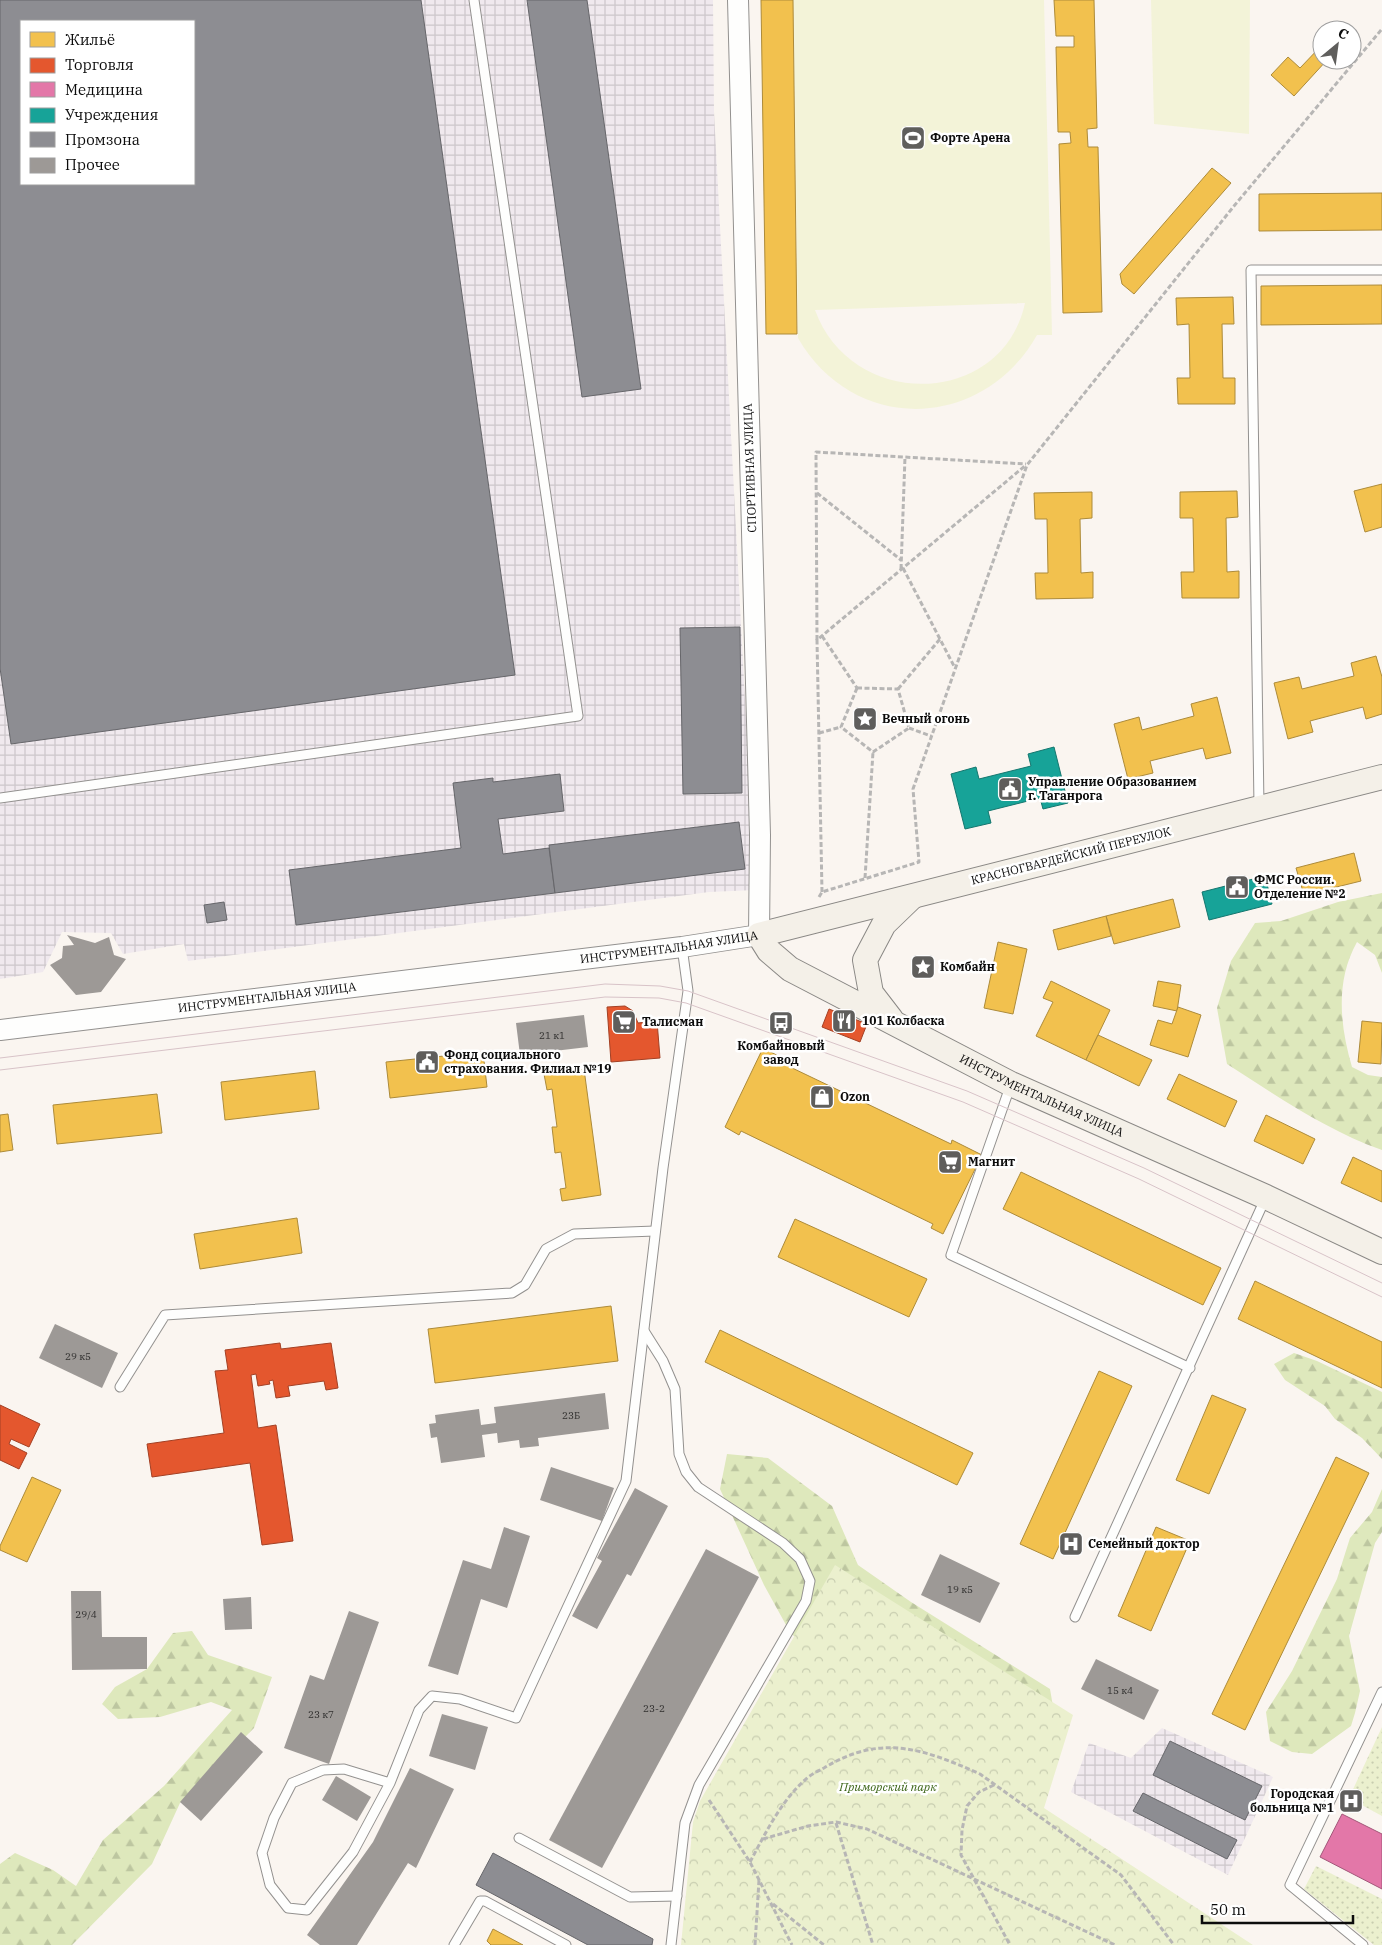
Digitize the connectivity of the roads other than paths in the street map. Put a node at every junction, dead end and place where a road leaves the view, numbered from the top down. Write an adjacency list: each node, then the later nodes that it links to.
1 (474, 0): 5 (lane)
2 (738, 0): 8 (street, СПОРТИВНАЯ УЛИЦА)
3 (1382, 270): 6 (lane)
4 (1382, 777): 6 (main road, КРАСНОГВАРДЕЙСКИЙ ПЕРЕУЛОК)
5 (0, 798)
6 (1259, 809): 7 (main road, КРАСНОГВАРДЕЙСКИЙ ПЕРЕУЛОК)
7 (914, 895): 8 (main road, КРАСНОГВАРДЕЙСКИЙ ПЕРЕУЛОК); 10 (main road)
8 (759, 935): 9 (street, ИНСТРУМЕНТАЛЬНАЯ УЛИЦА); 10 (main road, ИНСТРУМЕНТАЛЬНАЯ УЛИЦА)
9 (682, 947): 11 (street, ИНСТРУМЕНТАЛЬНАЯ УЛИЦА); 14 (lane)
10 (894, 1024): 12 (main road, ИНСТРУМЕНТАЛЬНАЯ УЛИЦА)
11 (1, 1028)
12 (1012, 1084): 13 (main road, ИНСТРУМЕНТАЛЬНАЯ УЛИЦА); 17 (lane)
13 (1266, 1197): 15 (main road, ИНСТРУМЕНТАЛЬНАЯ УЛИЦА); 17 (lane)
14 (655, 1231): 16 (lane); 18 (lane)
15 (1382, 1252)
16 (644, 1331): 21 (lane); 23 (lane)
17 (1190, 1368): 19 (lane)
18 (120, 1387)
19 (1076, 1617)
20 (1382, 1692): 27 (lane)
21 (390, 1783): 21 (lane)
22 (519, 1838): 23 (lane)
23 (677, 1896): 26 (lane)
24 (454, 1945): 25 (lane)
25 (566, 1945)
26 (671, 1945)
27 (1363, 1945)

